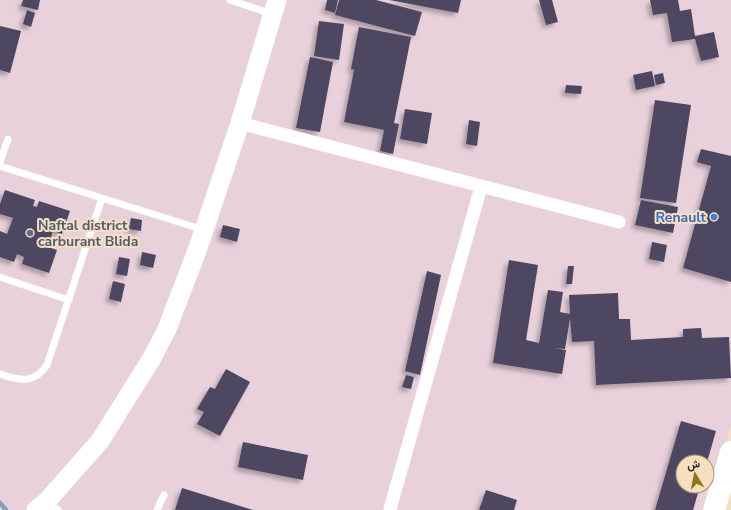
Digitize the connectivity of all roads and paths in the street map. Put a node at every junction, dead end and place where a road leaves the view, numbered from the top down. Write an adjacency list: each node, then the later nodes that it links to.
1 (230, 0): 2 (lane)
2 (275, 7): 3 (street)
3 (240, 123): 7 (street); 10 (street)
4 (8, 139): 5 (lane)
5 (0, 162)
6 (0, 166): 8 (lane)
7 (481, 187): 9 (street); 17 (street)
8 (102, 198): 10 (lane); 12 (lane)
9 (619, 222)
10 (204, 230): 16 (street)
11 (0, 277): 12 (lane)
12 (68, 300): 13 (lane)
13 (0, 374)
14 (731, 452): 19 (highway)
15 (164, 495): 18 (lane)
16 (47, 507)
17 (390, 509)
18 (157, 510)
19 (714, 510)

